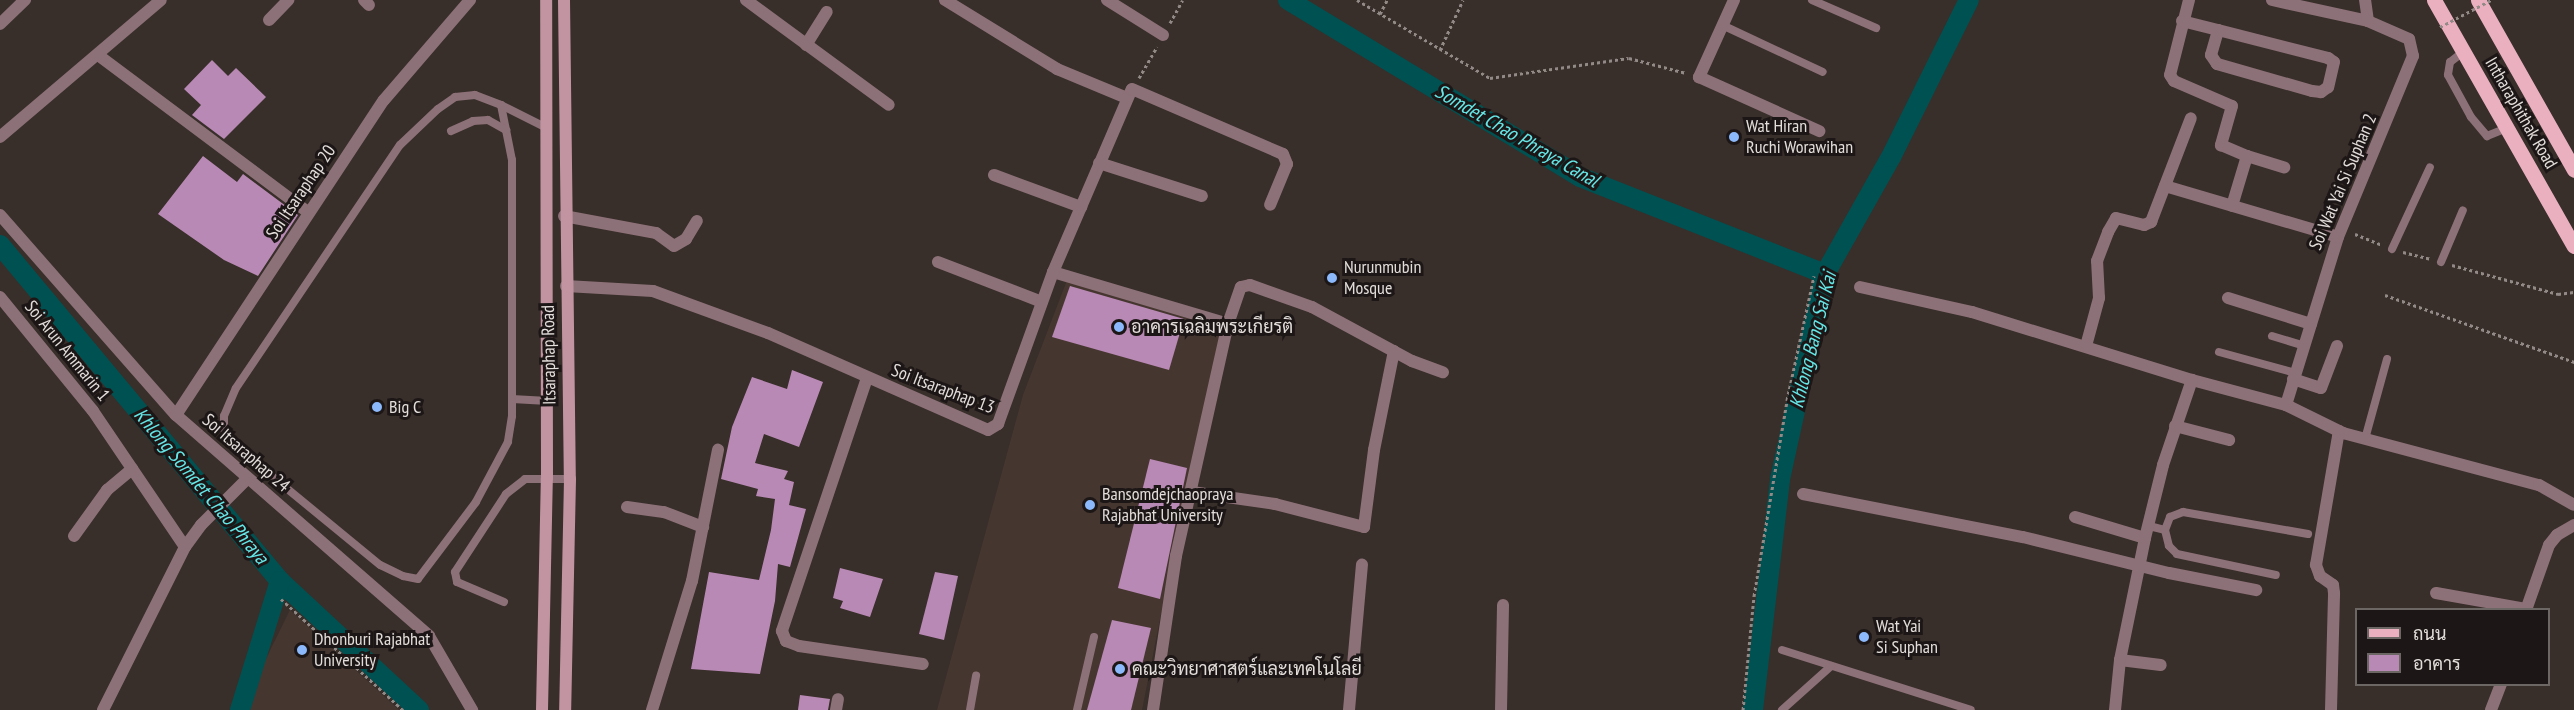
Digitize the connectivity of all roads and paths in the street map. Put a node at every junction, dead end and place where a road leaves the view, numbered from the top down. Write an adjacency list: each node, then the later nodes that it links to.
1 (25, 0): 26 (street)
2 (161, 0): 35 (street)
3 (288, 0): 23 (street)
4 (470, 0): 60 (street, Soi Itsaraphap 20)
5 (546, 0): 42 (main road)
6 (564, 0): 62 (main road, Itsaraphap Road)
7 (746, 0): 32 (street)
8 (945, 0): 38 (street)
9 (1107, 0): 31 (street)
10 (1357, 0): 22 (path)
11 (1387, 0): 22 (path)
12 (1463, 0): 33 (path)
13 (1734, 0): 27 (street)
14 (1812, 0): 29 (lane)
15 (2188, 0): 24 (street)
16 (2272, 0): 25 (street)
17 (2365, 0): 25 (street)
18 (2434, 0): 34 (main road, Intharaphithak Road)
19 (2478, 0): 52 (main road, Intharaphithak Road)
20 (2490, 0): 28 (path, bridge)
21 (827, 12): 32 (street)
22 (1380, 14): 33 (path)
23 (269, 20)
24 (2182, 21): 30 (street); 48 (street)
25 (2368, 21): 64 (street, Soi Wat Yai Si Suphan 2)
26 (0, 24)
27 (1722, 25): 36 (lane); 37 (street)
28 (2440, 27)
29 (1876, 28)
30 (2218, 30): 30 (street)
31 (1163, 35)
32 (806, 45): 40 (street)
33 (1440, 50): 37 (path)
34 (2463, 52): 43 (main road, Intharaphithak Road); 43 (lane)
35 (98, 55): 47 (street); 60 (street)
36 (1823, 72)
37 (1699, 77): 45 (street)
38 (1129, 94): 49 (street, Soi Itsaraphap 13); 56 (street)
39 (501, 105): 42 (lane); 44 (lane); 92 (lane)
40 (889, 105)
41 (2191, 118): 54 (street)
42 (548, 128): 93 (main road)
43 (2507, 128): 65 (main road, Intharaphithak Road)
44 (506, 130): 46 (lane); 92 (lane)
45 (1819, 130)
46 (451, 132)
47 (0, 137)
48 (2247, 156): 50 (street); 57 (street)
49 (1099, 163): 55 (street); 58 (street, Soi Itsaraphap 13)
50 (2284, 167)
51 (2430, 167): 66 (lane)
52 (2574, 170)
53 (994, 175): 58 (street)
54 (2164, 186): 57 (street); 81 (street)
55 (1202, 196)
56 (1270, 206)
57 (2232, 206): 64 (street)
58 (1081, 207): 69 (street, Soi Itsaraphap 13)
59 (2463, 210): 68 (lane)
60 (308, 212): 95 (street, Soi Itsaraphap 20)
61 (0, 215): 95 (street, Soi Itsaraphap 24)
62 (564, 216): 63 (street); 71 (main road, Itsaraphap Road)
63 (698, 221)
64 (2340, 233): 66 (path); 79 (street, Soi Wat Yai Si Suphan 2)
65 (2574, 246)
66 (2392, 249): 68 (path)
67 (938, 262): 77 (street)
68 (2441, 262): 73 (path)
69 (1053, 272): 77 (street, Soi Itsaraphap 13); 78 (street)
70 (1814, 276): 146 (path)
71 (566, 286): 90 (street, Soi Itsaraphap 13); 104 (main road, Itsaraphap Road)
72 (1860, 287): 81 (street)
73 (2574, 292)
74 (2385, 295): 87 (path)
75 (0, 297): 101 (street, Soi Arun Ammarin 1)
76 (2228, 298): 79 (street)
77 (1042, 302): 90 (street, Soi Itsaraphap 13)
78 (1228, 324): 84 (street); 105 (street)
79 (2311, 324): 82 (street, Soi Wat Yai Si Suphan 2)
80 (2272, 336): 82 (lane)
81 (2086, 346): 91 (street)
82 (2305, 346): 89 (street, Soi Wat Yai Si Suphan 2)
83 (2337, 346): 89 (street)
84 (1394, 351): 88 (street); 105 (street)
85 (2218, 352): 89 (lane)
86 (2387, 358): 98 (lane)
87 (2574, 362)
88 (1443, 372)
89 (2294, 376): 94 (street, Soi Wat Yai Si Suphan 2)
90 (867, 378): 130 (street)
91 (2192, 380): 94 (street); 96 (street)
92 (512, 399): 93 (lane)
93 (548, 401): 102 (main road)
94 (2286, 405): 97 (street)
95 (177, 415): 103 (street, Soi Itsaraphap 24)
96 (2175, 426): 99 (street); 113 (street)
97 (2339, 431): 98 (street); 150 (street)
98 (2365, 439): 107 (street)
99 (2229, 440)
100 (718, 450): 111 (street)
101 (132, 469): 115 (street); 116 (street, Soi Arun Ammarin 1)
102 (547, 478): 104 (lane); 123 (lane); 138 (main road)
103 (247, 479): 116 (street); 137 (street, Soi Itsaraphap 24)
104 (570, 479): 139 (main road, Itsaraphap Road)
105 (1192, 492): 143 (street)
106 (1803, 494): 118 (street)
107 (2574, 505)
108 (627, 507): 111 (street)
109 (2075, 518): 113 (street)
110 (2574, 525): 126 (street)
111 (703, 527): 140 (street)
112 (2165, 530): 113 (lane); 114 (lane); 119 (lane)
113 (2147, 532): 118 (street)
114 (2308, 534)
115 (74, 536)
116 (185, 547): 135 (street)
117 (1362, 565): 144 (street)
118 (2140, 566): 120 (street); 129 (street)
119 (2276, 576)
120 (2256, 590)
121 (2436, 593): 125 (street)
122 (282, 599): 136 (path)
123 (504, 602)
124 (1503, 605): 145 (street)
125 (2520, 608)
126 (2526, 608)
127 (1094, 637): 142 (lane)
128 (1782, 650): 132 (lane)
129 (2120, 660): 131 (street); 149 (street)
130 (923, 664)
131 (2162, 665)
132 (1831, 666): 147 (lane); 148 (lane)
133 (976, 675): 141 (lane)
134 (2500, 686): 151 (street)
135 (103, 710)
136 (403, 710)
137 (472, 710)
138 (542, 710)
139 (565, 710)
140 (652, 710)
141 (970, 710)
142 (1077, 710)
143 (1153, 710)
144 (1349, 710)
145 (1501, 710)
146 (1743, 710)
147 (1782, 710)
148 (1971, 710)
149 (2115, 710)
150 (2331, 710)
151 (2491, 710)

